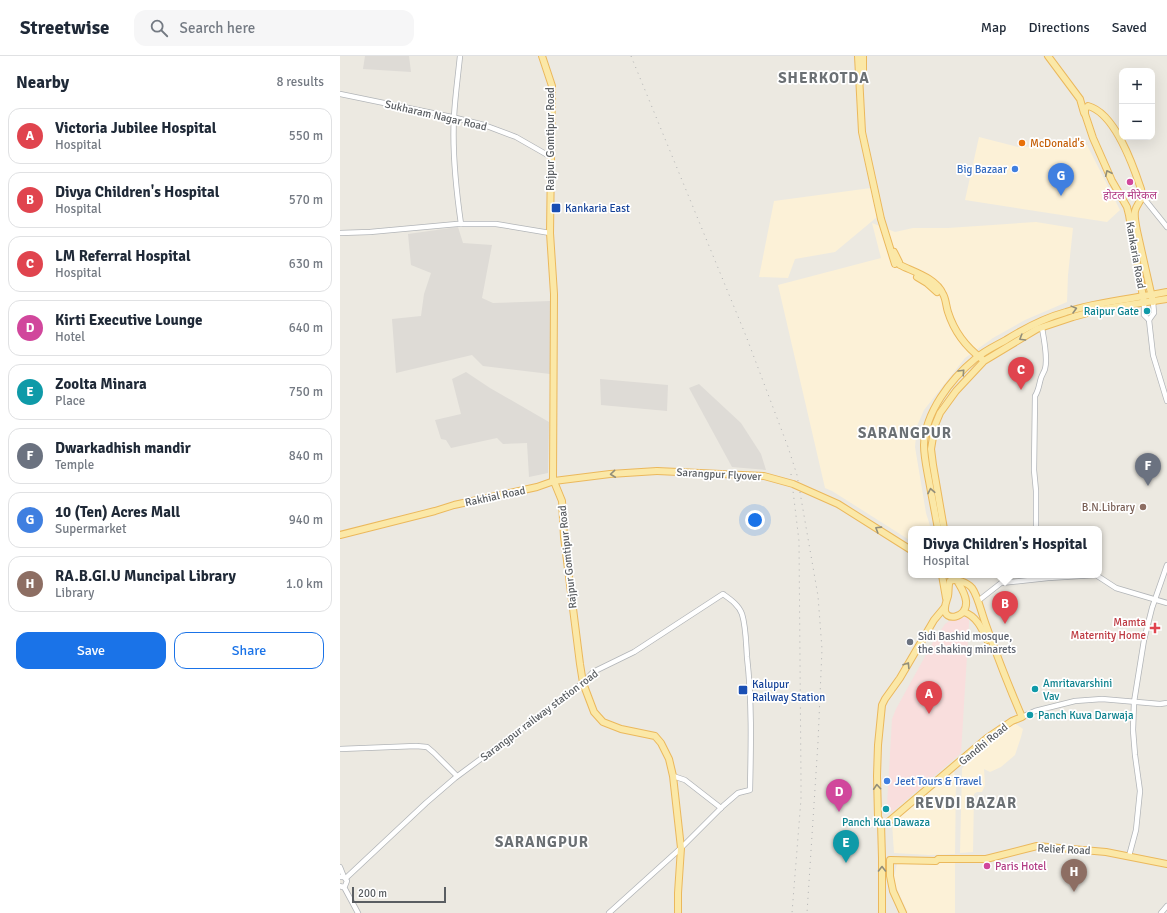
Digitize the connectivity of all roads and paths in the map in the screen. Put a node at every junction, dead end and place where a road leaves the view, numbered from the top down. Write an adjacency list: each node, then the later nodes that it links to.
1 (460, 56): 10 (street)
2 (542, 56): 12 (main road, Rajpur Gomtipur Road)
3 (858, 56): 11 (main road)
4 (863, 56): 11 (main road)
5 (1048, 56): 9 (main road)
6 (1051, 56): 8 (main road)
7 (340, 94): 10 (street, Sukharam Nagar Road)
8 (1094, 108): 9 (main road); 13 (main road)
9 (1085, 114): 16 (main road, Kankaria Road, one-way to 9)
10 (454, 117): 12 (street, Sukharam Nagar Road); 17 (street)
11 (863, 125): 28 (main road)
12 (551, 157): 20 (main road, Rajpur Gomtipur Road)
13 (1142, 196): 14 (street); 15 (main road)
14 (1149, 204): 15 (street); 18 (street)
15 (1138, 205): 16 (main road); 22 (main road)
16 (1127, 208): 24 (main road, Kankaria Road)
17 (461, 224): 19 (street); 20 (street)
18 (1167, 227)
19 (340, 233)
20 (550, 233): 32 (main road, Rajpur Gomtipur Road)
21 (1167, 292): 22 (main road)
22 (1151, 295): 24 (main road); 25 (main road)
23 (1167, 299): 25 (main road)
24 (1144, 300): 25 (main road); 26 (street); 27 (main road); 28 (main road, one-way to 24)
25 (1153, 302): 26 (street)
26 (1149, 320): 30 (street)
27 (1042, 328): 29 (main road, one-way to 29); 35 (street)
28 (977, 358): 29 (main road); 33 (main road, one-way to 28)
29 (983, 363): 34 (main road)
30 (1167, 400)
31 (654, 471): 32 (main road, Rakhial Road, one-way to 32); 37 (main road, Sarangpur Flyover, one-way to 31, bridge)
32 (554, 480): 36 (main road, Rakhial Road); 55 (main road, Rajpur Gomtipur Road)
33 (937, 526)
34 (943, 526)
35 (1036, 526)
36 (340, 534)
37 (908, 548)
38 (1167, 565): 49 (street)
39 (943, 578): 50 (main road)
40 (947, 578): 47 (main road)
41 (954, 578): 47 (main road)
42 (956, 578): 54 (main road)
43 (957, 578): 48 (main road)
44 (965, 578): 48 (main road)
45 (1036, 578): 51 (street)
46 (1101, 578): 49 (street)
47 (948, 584): 50 (main road)
48 (968, 584): 51 (main road)
49 (1156, 600): 52 (street); 56 (street)
50 (947, 602): 53 (main road)
51 (978, 603): 54 (main road); 58 (main road)
52 (1167, 603)
53 (944, 608): 54 (main road); 69 (main road, one-way to 53)
54 (966, 612): 58 (main road)
55 (583, 683): 60 (street, Sarangpur railway station road); 61 (main road, Rajpur Gomtipur Road); 62 (street, Sarangpur railway station road)
56 (1134, 702): 57 (street, Gandhi Road); 58 (street, Gandhi Road); 65 (street)
57 (1167, 703)
58 (1020, 717): 63 (main road, Gandhi Road)
59 (340, 749): 60 (street)
60 (457, 776): 68 (street, Sarangpur railway station road)
61 (672, 776): 62 (street); 64 (main road, Rajpur Gomtipur Road)
62 (721, 808): 64 (street, Sarangpur railway station road)
63 (887, 823)
64 (681, 848): 74 (street, Sarangpur railway station road); 75 (main road, Rajpur Gomtipur Road)
65 (1129, 856): 66 (main road, Relief Road); 70 (main road, Relief Road)
66 (1167, 864)
67 (340, 867): 68 (street)
68 (343, 878): 71 (street)
69 (882, 886): 70 (main road); 76 (main road)
70 (892, 886): 77 (main road)
71 (341, 887): 73 (street)
72 (1167, 906): 78 (street)
73 (358, 913)
74 (609, 913)
75 (678, 913)
76 (882, 913)
77 (903, 913)
78 (1161, 913)

